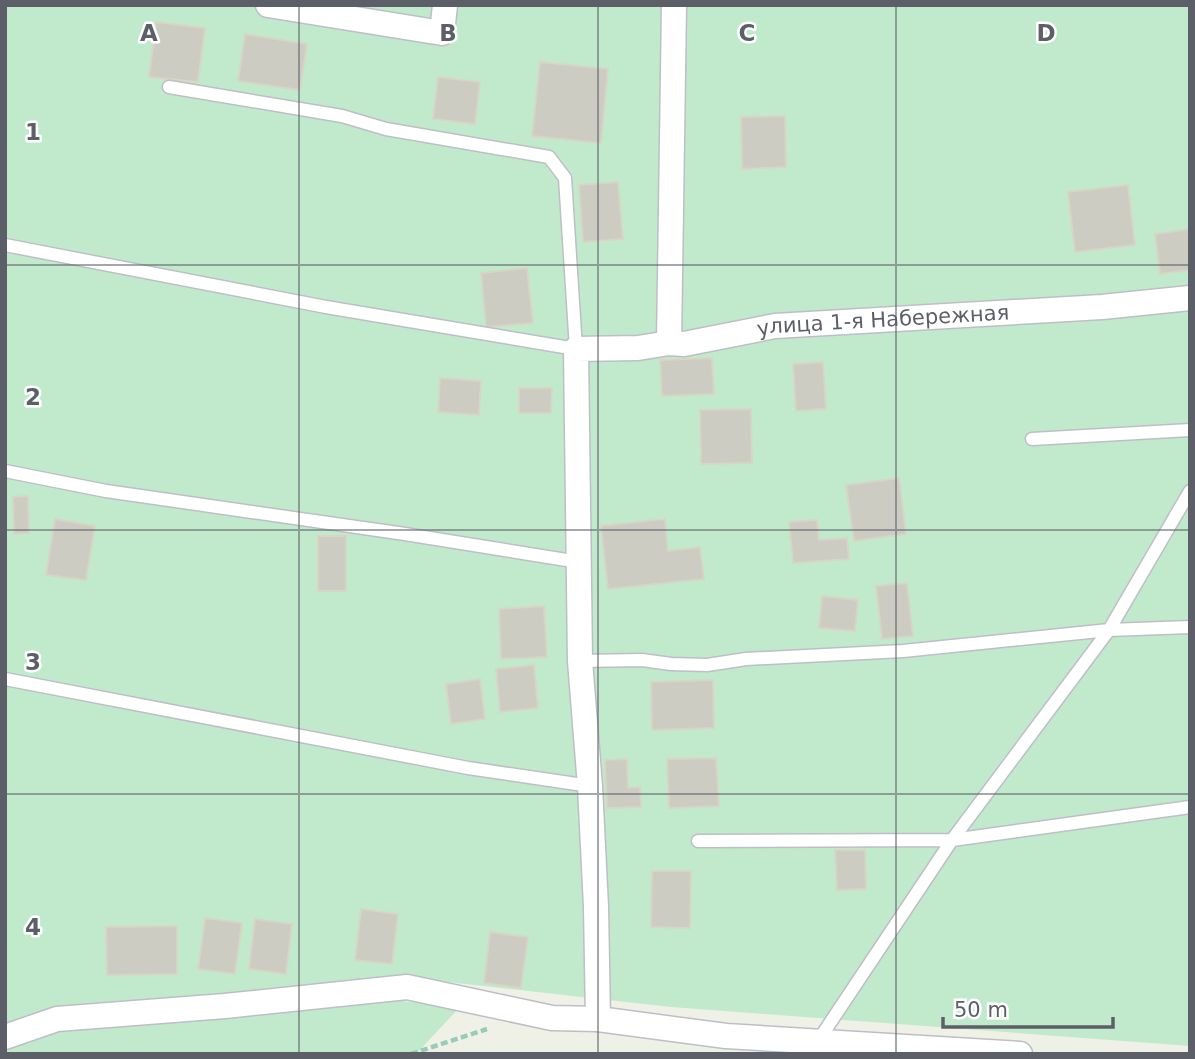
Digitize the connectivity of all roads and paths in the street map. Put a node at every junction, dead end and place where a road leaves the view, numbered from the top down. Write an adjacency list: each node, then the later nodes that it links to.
1 (268, 5): 2 (street)
2 (445, 5)
3 (674, 5): 7 (street)
4 (169, 87): 8 (lane)
5 (5, 244): 8 (lane)
6 (1190, 298): 7 (street, улица 1-я Набережная)
7 (669, 343): 8 (street, улица 1-я Набережная)
8 (576, 349): 13 (street)
9 (1190, 430): 10 (lane)
10 (1032, 439)
11 (5, 471): 13 (lane)
12 (1190, 491): 15 (lane)
13 (579, 562): 16 (street)
14 (1190, 627): 15 (lane)
15 (1110, 630): 16 (lane); 21 (lane)
16 (580, 661): 18 (street)
17 (5, 679): 18 (lane)
18 (590, 786): 22 (street)
19 (1190, 807): 21 (lane)
20 (698, 841): 21 (lane)
21 (951, 841): 25 (lane)
22 (598, 1019): 24 (street); 26 (street)
23 (496, 1026): 27 (path)
24 (5, 1037)
25 (818, 1041): 26 (street); 28 (street)
26 (715, 1044)
27 (411, 1054)
28 (1020, 1054)

